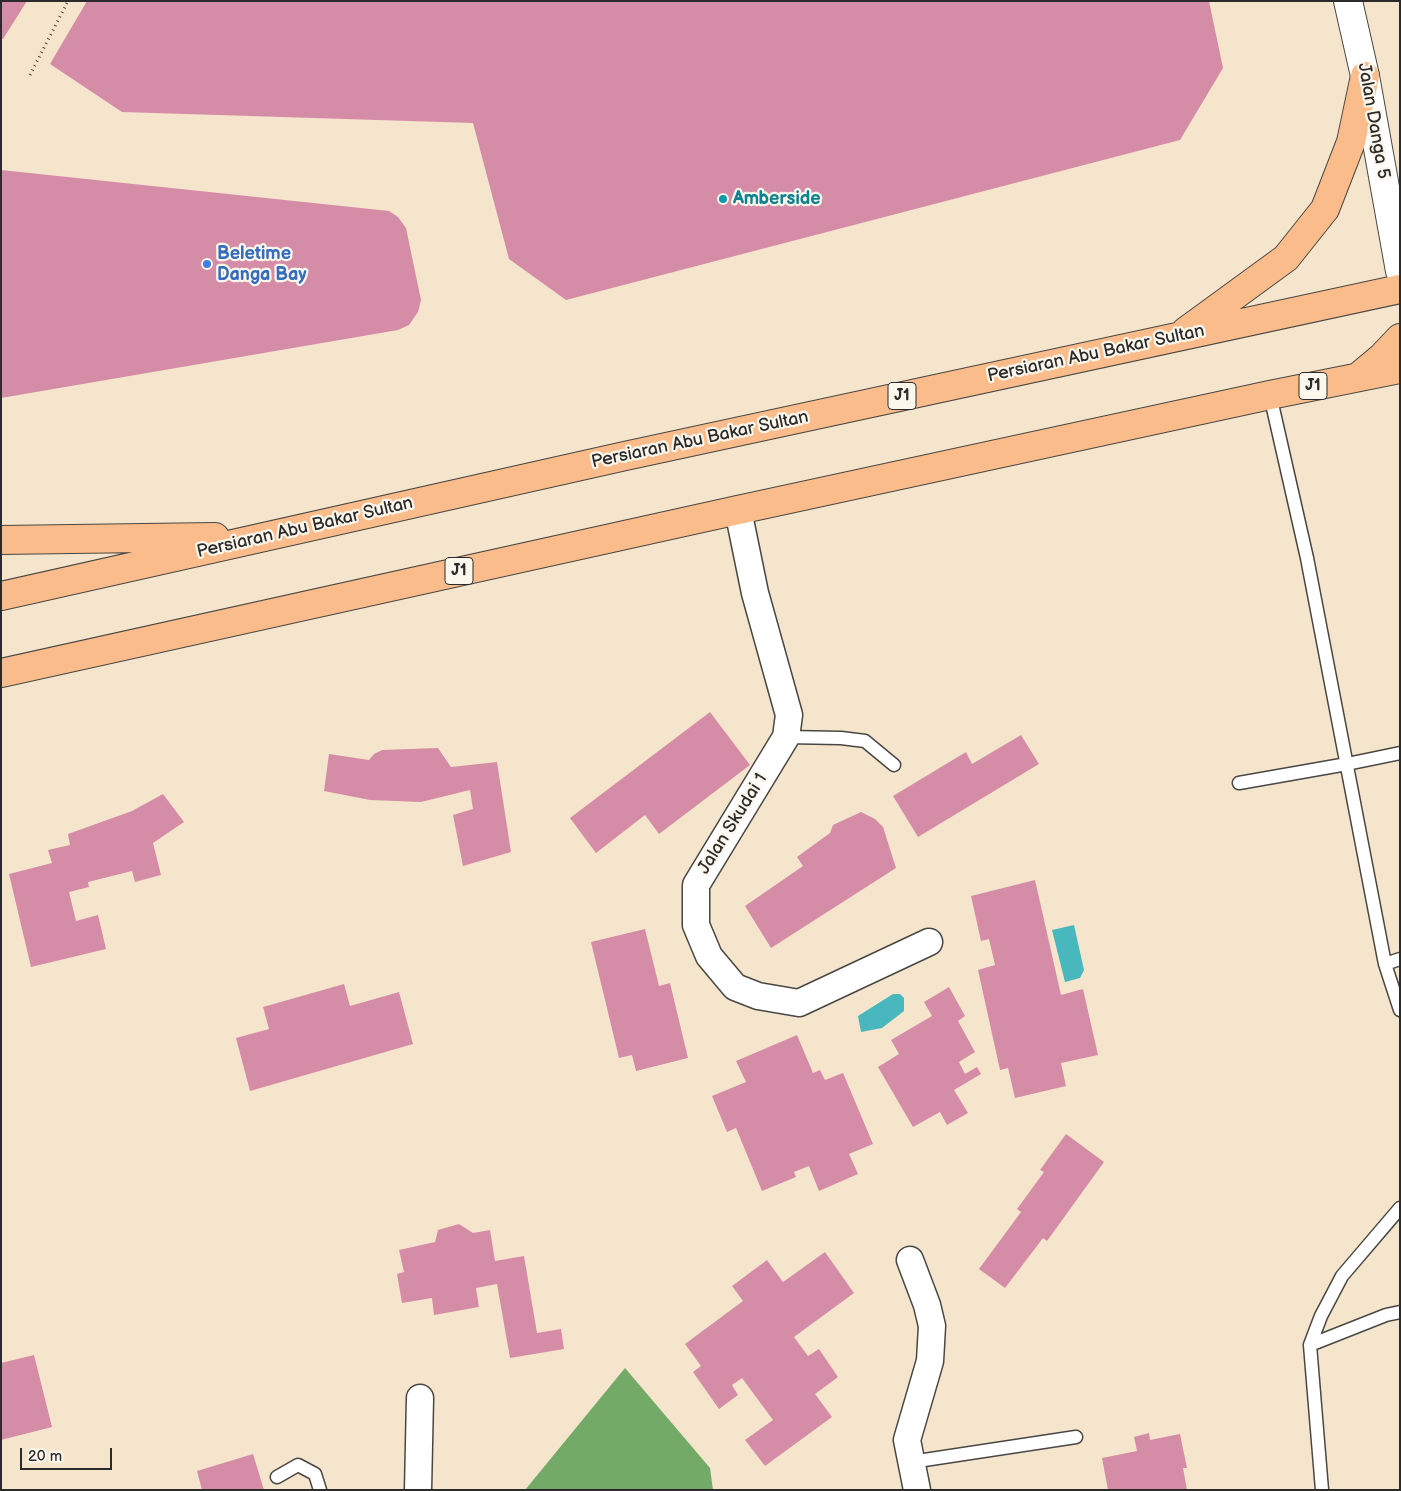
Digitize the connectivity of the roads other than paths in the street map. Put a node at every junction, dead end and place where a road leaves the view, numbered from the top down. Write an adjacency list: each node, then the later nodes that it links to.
1 (1348, 1): 2 (street, Jalan Danga 5)
2 (1365, 76): 3 (street, Jalan Danga 5); 5 (highway)
3 (1400, 271)
4 (1400, 289): 5 (highway, Persiaran Abu Bakar Sultan / J1)
5 (1179, 336): 11 (highway, Persiaran Abu Bakar Sultan / J1)
6 (1400, 338): 8 (highway)
7 (1400, 369): 8 (highway, J1)
8 (1357, 378): 9 (highway, J1)
9 (1270, 395): 10 (highway, J1); 17 (lane)
10 (738, 510): 14 (highway, J1); 15 (street, Jalan Skudai 1)
11 (275, 536): 12 (highway); 13 (highway, Persiaran Abu Bakar Sultan / J1)
12 (1, 540)
13 (1, 596)
14 (1, 673)
15 (786, 737): 18 (lane); 20 (street, Jalan Skudai 1)
16 (1400, 753): 17 (lane)
17 (1347, 764): 19 (lane); 22 (lane)
18 (894, 765)
19 (1239, 783)
20 (929, 942)
21 (1400, 959): 22 (lane)
22 (1385, 964): 23 (lane)
23 (1400, 1010)
24 (1400, 1208): 27 (lane)
25 (910, 1260): 30 (street)
26 (1400, 1312): 27 (lane)
27 (1310, 1345): 35 (lane)
28 (420, 1398): 33 (street)
29 (1076, 1437): 30 (lane)
30 (912, 1462): 34 (street)
31 (277, 1477): 32 (lane)
32 (320, 1490)
33 (418, 1490)
34 (918, 1490)
35 (1322, 1490)

